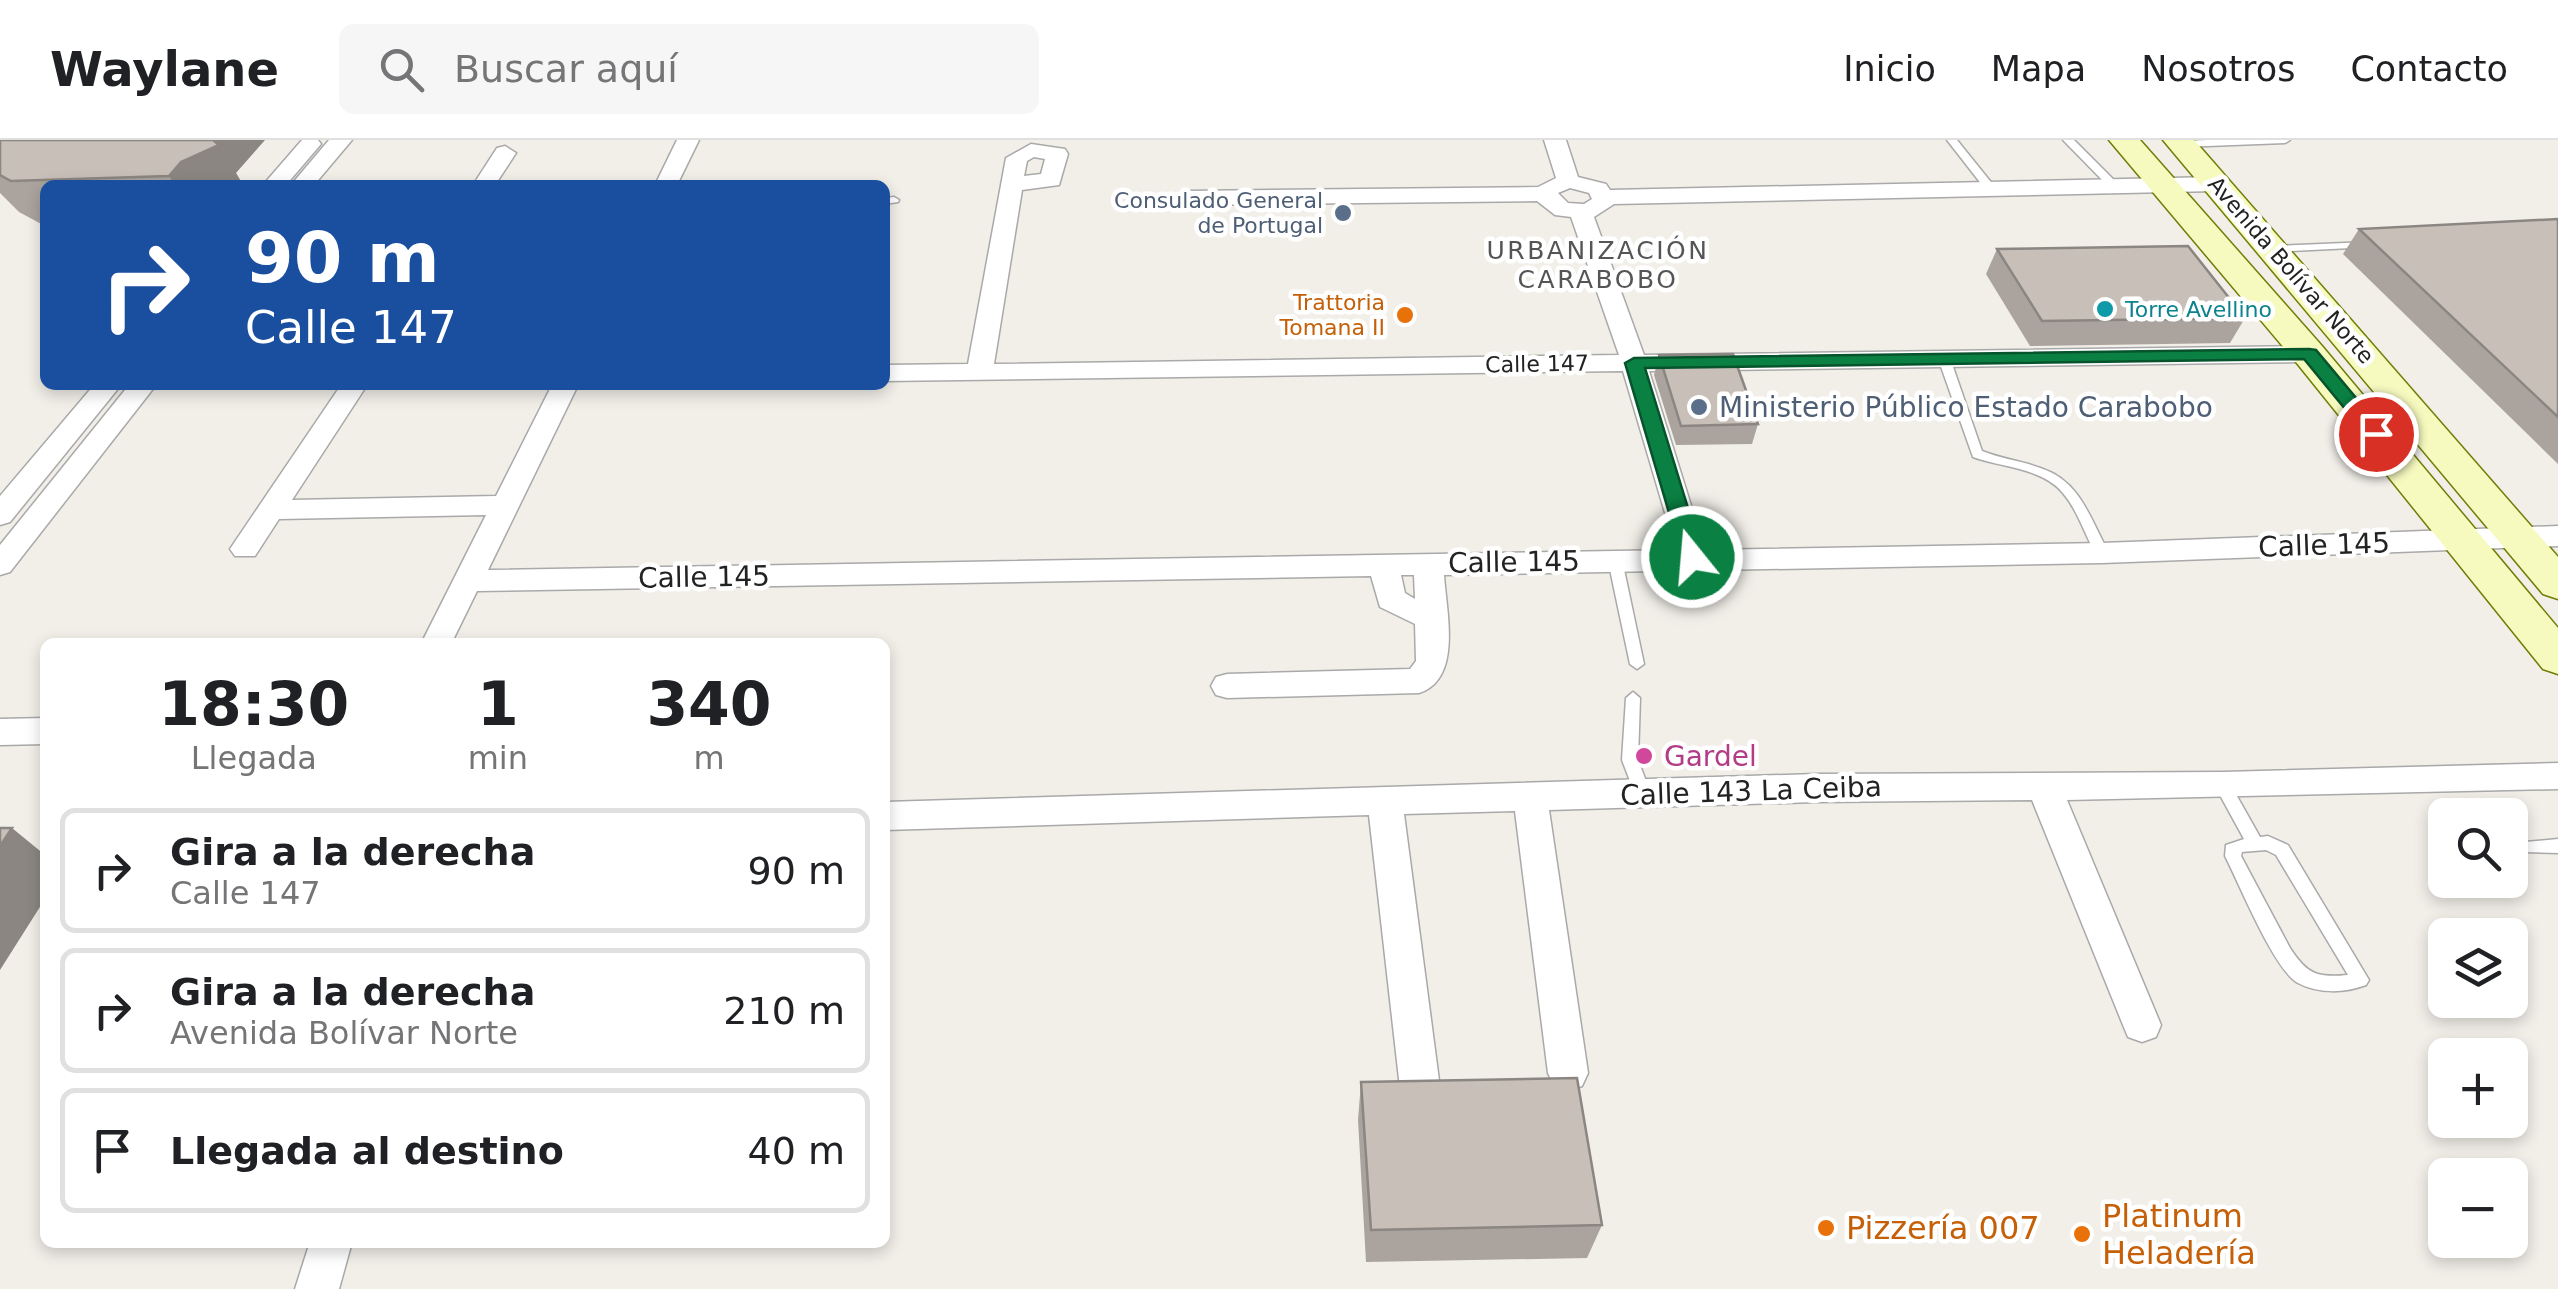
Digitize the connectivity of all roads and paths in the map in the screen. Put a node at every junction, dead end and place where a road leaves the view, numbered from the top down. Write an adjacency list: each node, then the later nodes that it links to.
1 (311, 140): 12 (street)
2 (341, 140): 13 (street)
3 (688, 140): 15 (street)
4 (1555, 140): 16 (street)
5 (1952, 140): 21 (lane)
6 (2068, 140): 20 (lane)
7 (2124, 140): 18 (main road, Avenida Bolívar Norte)
8 (2285, 140): 9 (lane)
9 (2260, 141): 10 (lane)
10 (2180, 142): 19 (main road, Avenida Bolívar Norte)
11 (505, 152): 14 (street)
12 (278, 180)
13 (306, 180)
14 (487, 180)
15 (668, 180)
16 (1568, 181): 22 (street); 23 (street)
17 (1012, 184): 31 (street)
18 (2160, 184): 19 (street); 20 (street); 28 (main road, Avenida Bolívar Norte)
19 (2216, 184): 27 (main road, Avenida Bolívar Norte)
20 (2114, 186): 21 (street)
21 (1990, 188): 23 (street)
22 (1545, 194): 24 (street); 25 (street)
23 (1604, 197): 25 (street)
24 (1189, 198)
25 (1581, 212): 30 (street)
26 (2392, 244): 27 (lane)
27 (2272, 248): 40 (main road, Avenida Bolívar Norte)
28 (2309, 354): 29 (street, Calle 147); 41 (main road, Avenida Bolívar Norte)
29 (1945, 361): 30 (street, Calle 147); 43 (lane)
30 (1634, 363): 31 (street, Calle 147); 44 (street)
31 (980, 372): 32 (street, Calle 147)
32 (890, 373)
33 (104, 390): 39 (street)
34 (139, 390): 48 (street)
35 (351, 390): 38 (street)
36 (562, 390): 37 (street)
37 (504, 505): 38 (street); 49 (street)
38 (272, 510): 42 (street)
39 (0, 515)
40 (2538, 537): 41 (street, Calle 145); 50 (main road, Avenida Bolívar Norte)
41 (2464, 540): 43 (street, Calle 145); 53 (main road, Avenida Bolívar Norte)
42 (245, 548)
43 (2102, 553): 44 (street, Calle 145)
44 (1692, 557): 45 (street, Calle 145)
45 (1614, 560): 47 (street, Calle 145); 54 (lane)
46 (1383, 564): 47 (street, Calle 145); 49 (street, Calle 145); 51 (street)
47 (1428, 564): 51 (street)
48 (0, 565)
49 (470, 580): 52 (street)
50 (2558, 584)
51 (1431, 618): 55 (street)
52 (439, 638)
53 (2558, 658)
54 (1636, 664)
55 (1227, 686)
56 (1632, 698): 62 (lane)
57 (40, 731): 58 (street)
58 (0, 732)
59 (2558, 776): 60 (street, Calle 143 La Ceiba)
60 (2224, 786): 61 (street, Calle 143 La Ceiba); 66 (lane)
61 (2044, 787): 62 (street, Calle 143 La Ceiba); 69 (street)
62 (1644, 794): 63 (street, Calle 143 La Ceiba)
63 (1530, 798): 64 (street, Calle 143 La Ceiba); 70 (street)
64 (1385, 802): 65 (street, Calle 143 La Ceiba); 71 (street)
65 (890, 816)
66 (2255, 844): 66 (lane)
67 (2558, 846): 68 (lane)
68 (2532, 847)
69 (2142, 1025)
70 (1568, 1073)
71 (1420, 1088)
72 (330, 1248): 73 (street)
73 (316, 1289)

